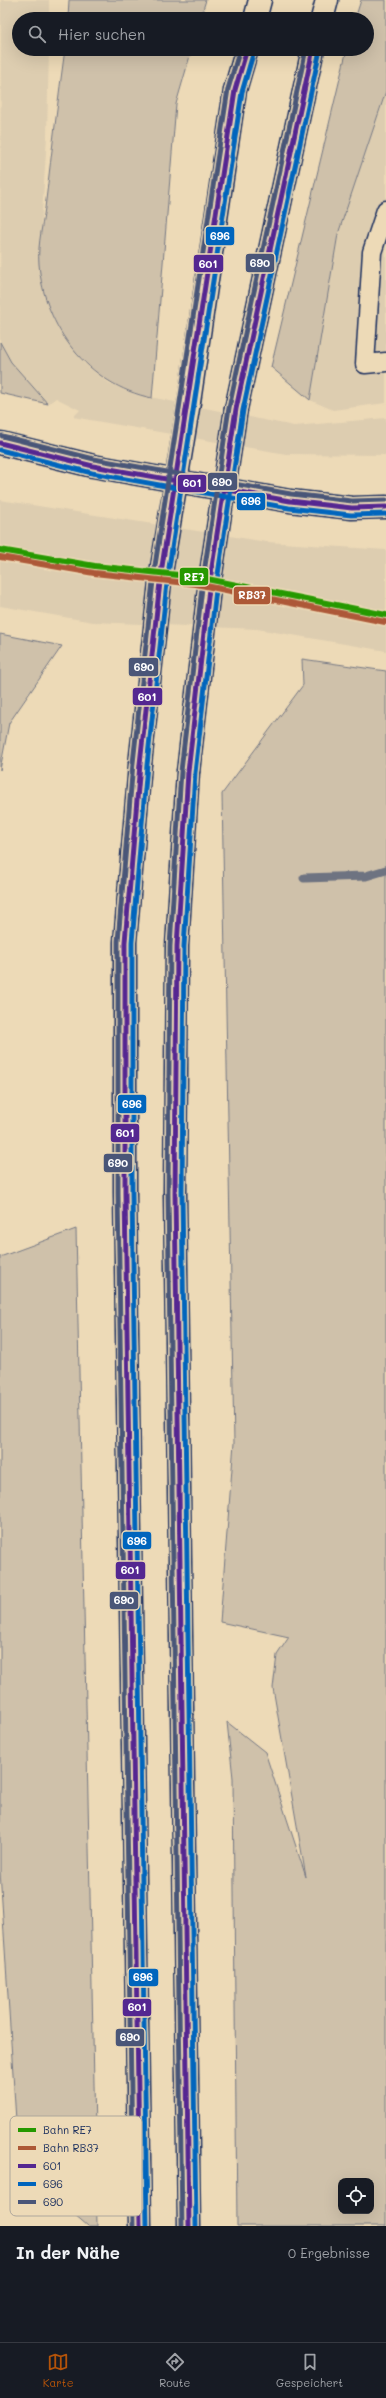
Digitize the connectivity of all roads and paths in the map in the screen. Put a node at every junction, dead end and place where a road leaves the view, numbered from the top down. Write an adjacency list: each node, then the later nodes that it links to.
1 (260, 0): 3 (main road)
2 (327, 0): 4 (main road)
3 (257, 12)
4 (324, 12)
5 (244, 56): 11 (main road, bridge)
6 (312, 56): 14 (main road, bridge)
7 (386, 210): 8 (lane)
8 (386, 362)
9 (0, 443): 10 (main road)
10 (386, 507)
11 (138, 2116)
12 (140, 2216): 13 (main road, bridge)
13 (140, 2226)
14 (190, 2226)

